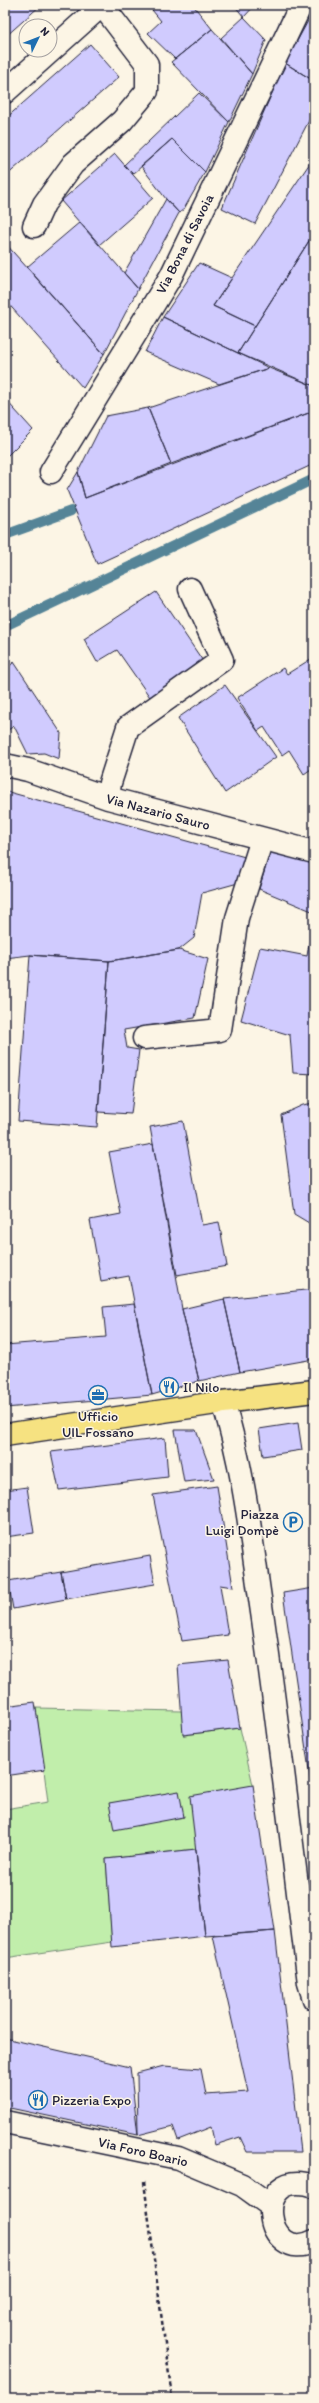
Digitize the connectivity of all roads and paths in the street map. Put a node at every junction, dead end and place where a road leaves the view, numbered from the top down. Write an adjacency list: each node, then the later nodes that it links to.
1 (102, 5): 3 (street); 4 (street)
2 (301, 5): 5 (street, Via Bona di Savoia)
3 (5, 92)
4 (34, 226)
5 (51, 472)
6 (190, 589): 8 (street)
7 (5, 765): 8 (street, Via Nazario Sauro)
8 (108, 798): 9 (street, Via Nazario Sauro)
9 (262, 839): 10 (street, Via Nazario Sauro); 11 (street)
10 (314, 852)
11 (144, 1038)
12 (314, 1391): 13 (main road)
13 (223, 1402): 14 (main road); 15 (street)
14 (5, 1435)
15 (314, 1999)
16 (5, 2122): 19 (street, Via Foro Boario)
17 (144, 2182): 21 (path)
18 (314, 2186): 19 (street)
19 (271, 2206): 20 (street)
20 (313, 2246)
21 (172, 2398)

